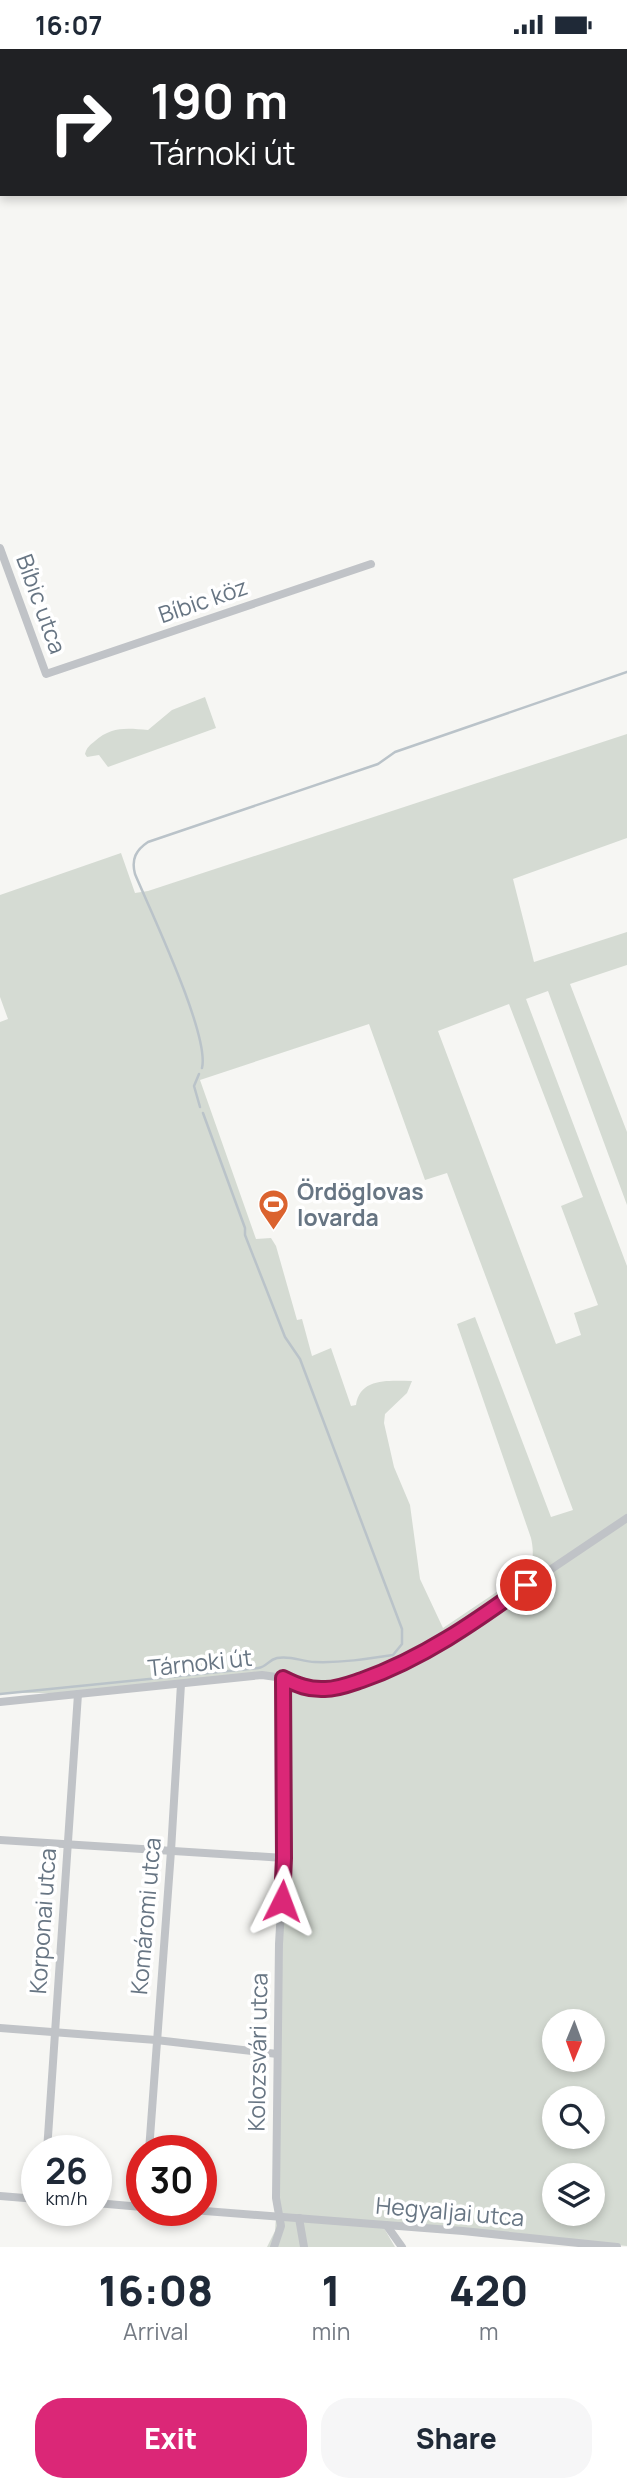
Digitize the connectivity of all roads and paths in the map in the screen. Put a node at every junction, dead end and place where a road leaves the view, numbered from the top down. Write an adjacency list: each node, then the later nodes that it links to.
1 (0, 548): 3 (street, Bíbic utca)
2 (371, 564): 3 (street, Bíbic köz)
3 (46, 674)
4 (627, 1518): 5 (street, Tárnoki út)
5 (283, 1678): 6 (street, Tárnoki út); 12 (street, Kolozsvári utca)
6 (181, 1684): 7 (street, Tárnoki út); 11 (street, Komáromi utca)
7 (78, 1694): 8 (street, Tárnoki út); 10 (street, Korponai utca)
8 (0, 1702)
9 (0, 1840): 10 (street)
10 (68, 1845): 11 (street); 14 (street, Korponai utca)
11 (172, 1851): 12 (street); 15 (street, Komáromi utca)
12 (284, 1858): 16 (street, Kolozsvári utca)
13 (0, 2028): 14 (street)
14 (54, 2032): 15 (street); 17 (street, Korponai utca)
15 (156, 2039): 16 (street); 18 (street, Komáromi utca)
16 (277, 2054): 22 (street, Kolozsvári utca)
17 (48, 2135)
18 (150, 2135)
19 (0, 2196): 20 (street)
20 (21, 2198)
21 (217, 2212): 22 (street, Hegyaljai utca)
22 (281, 2217): 23 (street, Hegyaljai utca); 26 (street)
23 (299, 2218): 24 (street, Hegyaljai utca); 27 (street)
24 (387, 2226): 25 (street, Hegyaljai utca); 28 (street)
25 (509, 2238): 29 (street); 30 (street, Hegyaljai utca)
26 (274, 2247)
27 (304, 2247)
28 (402, 2247)
29 (516, 2247)
30 (617, 2247)

